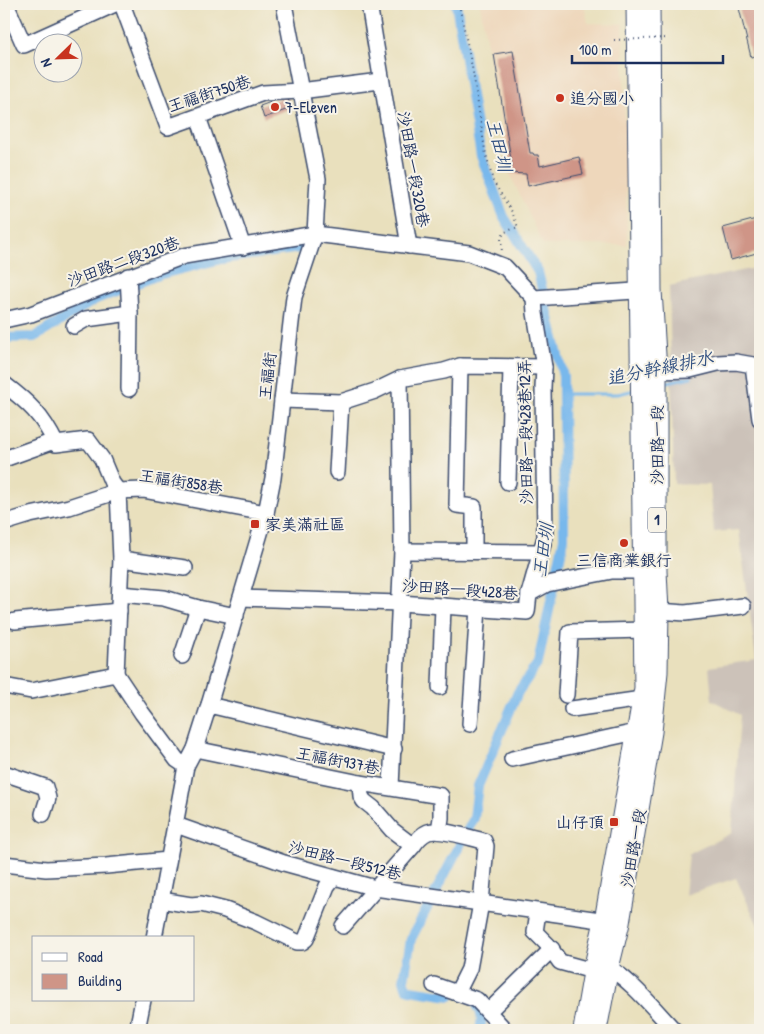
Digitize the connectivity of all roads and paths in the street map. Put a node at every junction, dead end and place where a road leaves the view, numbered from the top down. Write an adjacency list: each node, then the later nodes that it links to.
1 (6, 4): 2 (street)
2 (116, 4)
3 (122, 4): 14 (street, 王福街750巷)
4 (284, 4): 13 (street, 王福街)
5 (369, 4): 11 (street, 沙田路一段320巷)
6 (459, 4): 18 (path)
7 (636, 4): 12 (main road, 沙田路一段 / 1)
8 (650, 4): 12 (main road, 沙田路一段 / 1)
9 (668, 38): 10 (path, bridge)
10 (614, 40)
11 (380, 81): 13 (street, 王福街750巷); 16 (street, 沙田路一段320巷)
12 (643, 83): 20 (main road, 沙田路一段 / 1)
13 (300, 91): 14 (street, 王福街750巷); 15 (street, 王福街)
14 (198, 117): 17 (street)
15 (315, 234): 16 (street, 沙田路一段320巷); 17 (street, 沙田路二段320巷); 32 (street, 王福街)
16 (409, 246): 18 (street)
17 (243, 247): 19 (street, 沙田路二段320巷)
18 (505, 267): 21 (street)
19 (128, 276): 22 (street); 23 (street, 沙田路二段320巷)
20 (646, 290): 21 (street); 28 (main road, 沙田路一段 / 1); 47 (main road, 沙田路一段 / 1)
21 (534, 298): 27 (street, 沙田路一段428巷12弄)
22 (130, 314): 24 (street); 31 (street)
23 (4, 320)
24 (74, 326)
25 (460, 366): 26 (street); 29 (street); 42 (street)
26 (511, 367): 27 (street); 38 (street)
27 (544, 367): 44 (street, 沙田路一段428巷12弄)
28 (657, 371): 34 (street); 47 (main road, 沙田路一段 / 1)
29 (400, 379): 33 (street); 43 (street)
30 (6, 388): 35 (street)
31 (129, 389)
32 (282, 400): 33 (street); 40 (street, 王福街)
33 (341, 402): 37 (street)
34 (760, 419)
35 (54, 441): 36 (street); 39 (street)
36 (4, 459)
37 (337, 472)
38 (508, 482)
39 (118, 490): 40 (street, 王福街858巷); 41 (street, 王福街858巷); 45 (street)
40 (266, 513): 50 (street, 王福街)
41 (4, 523)
42 (474, 551): 43 (street); 44 (street)
43 (402, 552): 51 (street)
44 (540, 552): 49 (street, 沙田路一段428巷12弄)
45 (121, 559): 46 (street); 48 (street)
46 (185, 568)
47 (650, 571): 49 (street, 沙田路一段428巷); 56 (main road, 沙田路一段 / 1); 60 (main road, 沙田路一段 / 1)
48 (120, 594): 54 (street); 57 (street)
49 (529, 594): 55 (street, 沙田路一段428巷)
50 (241, 598): 51 (street, 沙田路一段428巷); 58 (street, 王福街)
51 (400, 603): 52 (street, 沙田路一段428巷); 70 (street)
52 (443, 606): 55 (street, 沙田路一段428巷); 64 (street)
53 (743, 606): 56 (street)
54 (198, 608): 58 (street); 61 (street)
55 (478, 608): 67 (street)
56 (659, 611): 87 (main road, 沙田路一段 / 1)
57 (119, 612): 59 (street); 62 (street)
58 (236, 616): 66 (street, 王福街)
59 (15, 621)
60 (643, 630): 65 (main road, 沙田路一段 / 1); 65 (street)
61 (182, 656)
62 (116, 674): 63 (street); 72 (street)
63 (4, 686)
64 (440, 687)
65 (642, 700): 68 (main road, 沙田路一段 / 1)
66 (209, 705): 69 (street, 王福街); 70 (street)
67 (470, 724)
68 (636, 732): 71 (street); 87 (main road, 沙田路一段 / 1)
69 (195, 749): 72 (street); 74 (street, 王福街937巷)
70 (394, 749): 75 (street)
71 (512, 759)
72 (186, 766): 77 (street)
73 (4, 773): 76 (street)
74 (360, 783): 75 (street, 王福街937巷); 79 (street)
75 (391, 787): 78 (street, 王福街937巷)
76 (42, 814)
77 (176, 825): 80 (street); 82 (street, 沙田路一段512巷)
78 (439, 831): 79 (street); 85 (street)
79 (413, 846): 83 (street)
80 (168, 860): 81 (street); 84 (street)
81 (4, 864)
82 (334, 877): 83 (street, 沙田路一段512巷); 84 (street)
83 (375, 888): 85 (street, 沙田路一段512巷); 88 (street)
84 (161, 900): 89 (street)
85 (481, 903): 86 (street, 沙田路一段512巷); 93 (street)
86 (538, 912): 87 (street, 沙田路一段512巷); 90 (street)
87 (612, 922): 91 (main road, 沙田路一段 / 1)
88 (343, 926)
89 (154, 936)
90 (552, 949): 91 (street); 95 (street)
91 (599, 966): 98 (main road, 沙田路一段 / 1); 99 (main road, 沙田路一段 / 1); 100 (street)
92 (434, 985): 93 (street)
93 (457, 993): 95 (street)
94 (143, 1002): 96 (street)
95 (488, 1012): 97 (street)
96 (137, 1030)
97 (505, 1030)
98 (583, 1030)
99 (597, 1030)
100 (674, 1030)

